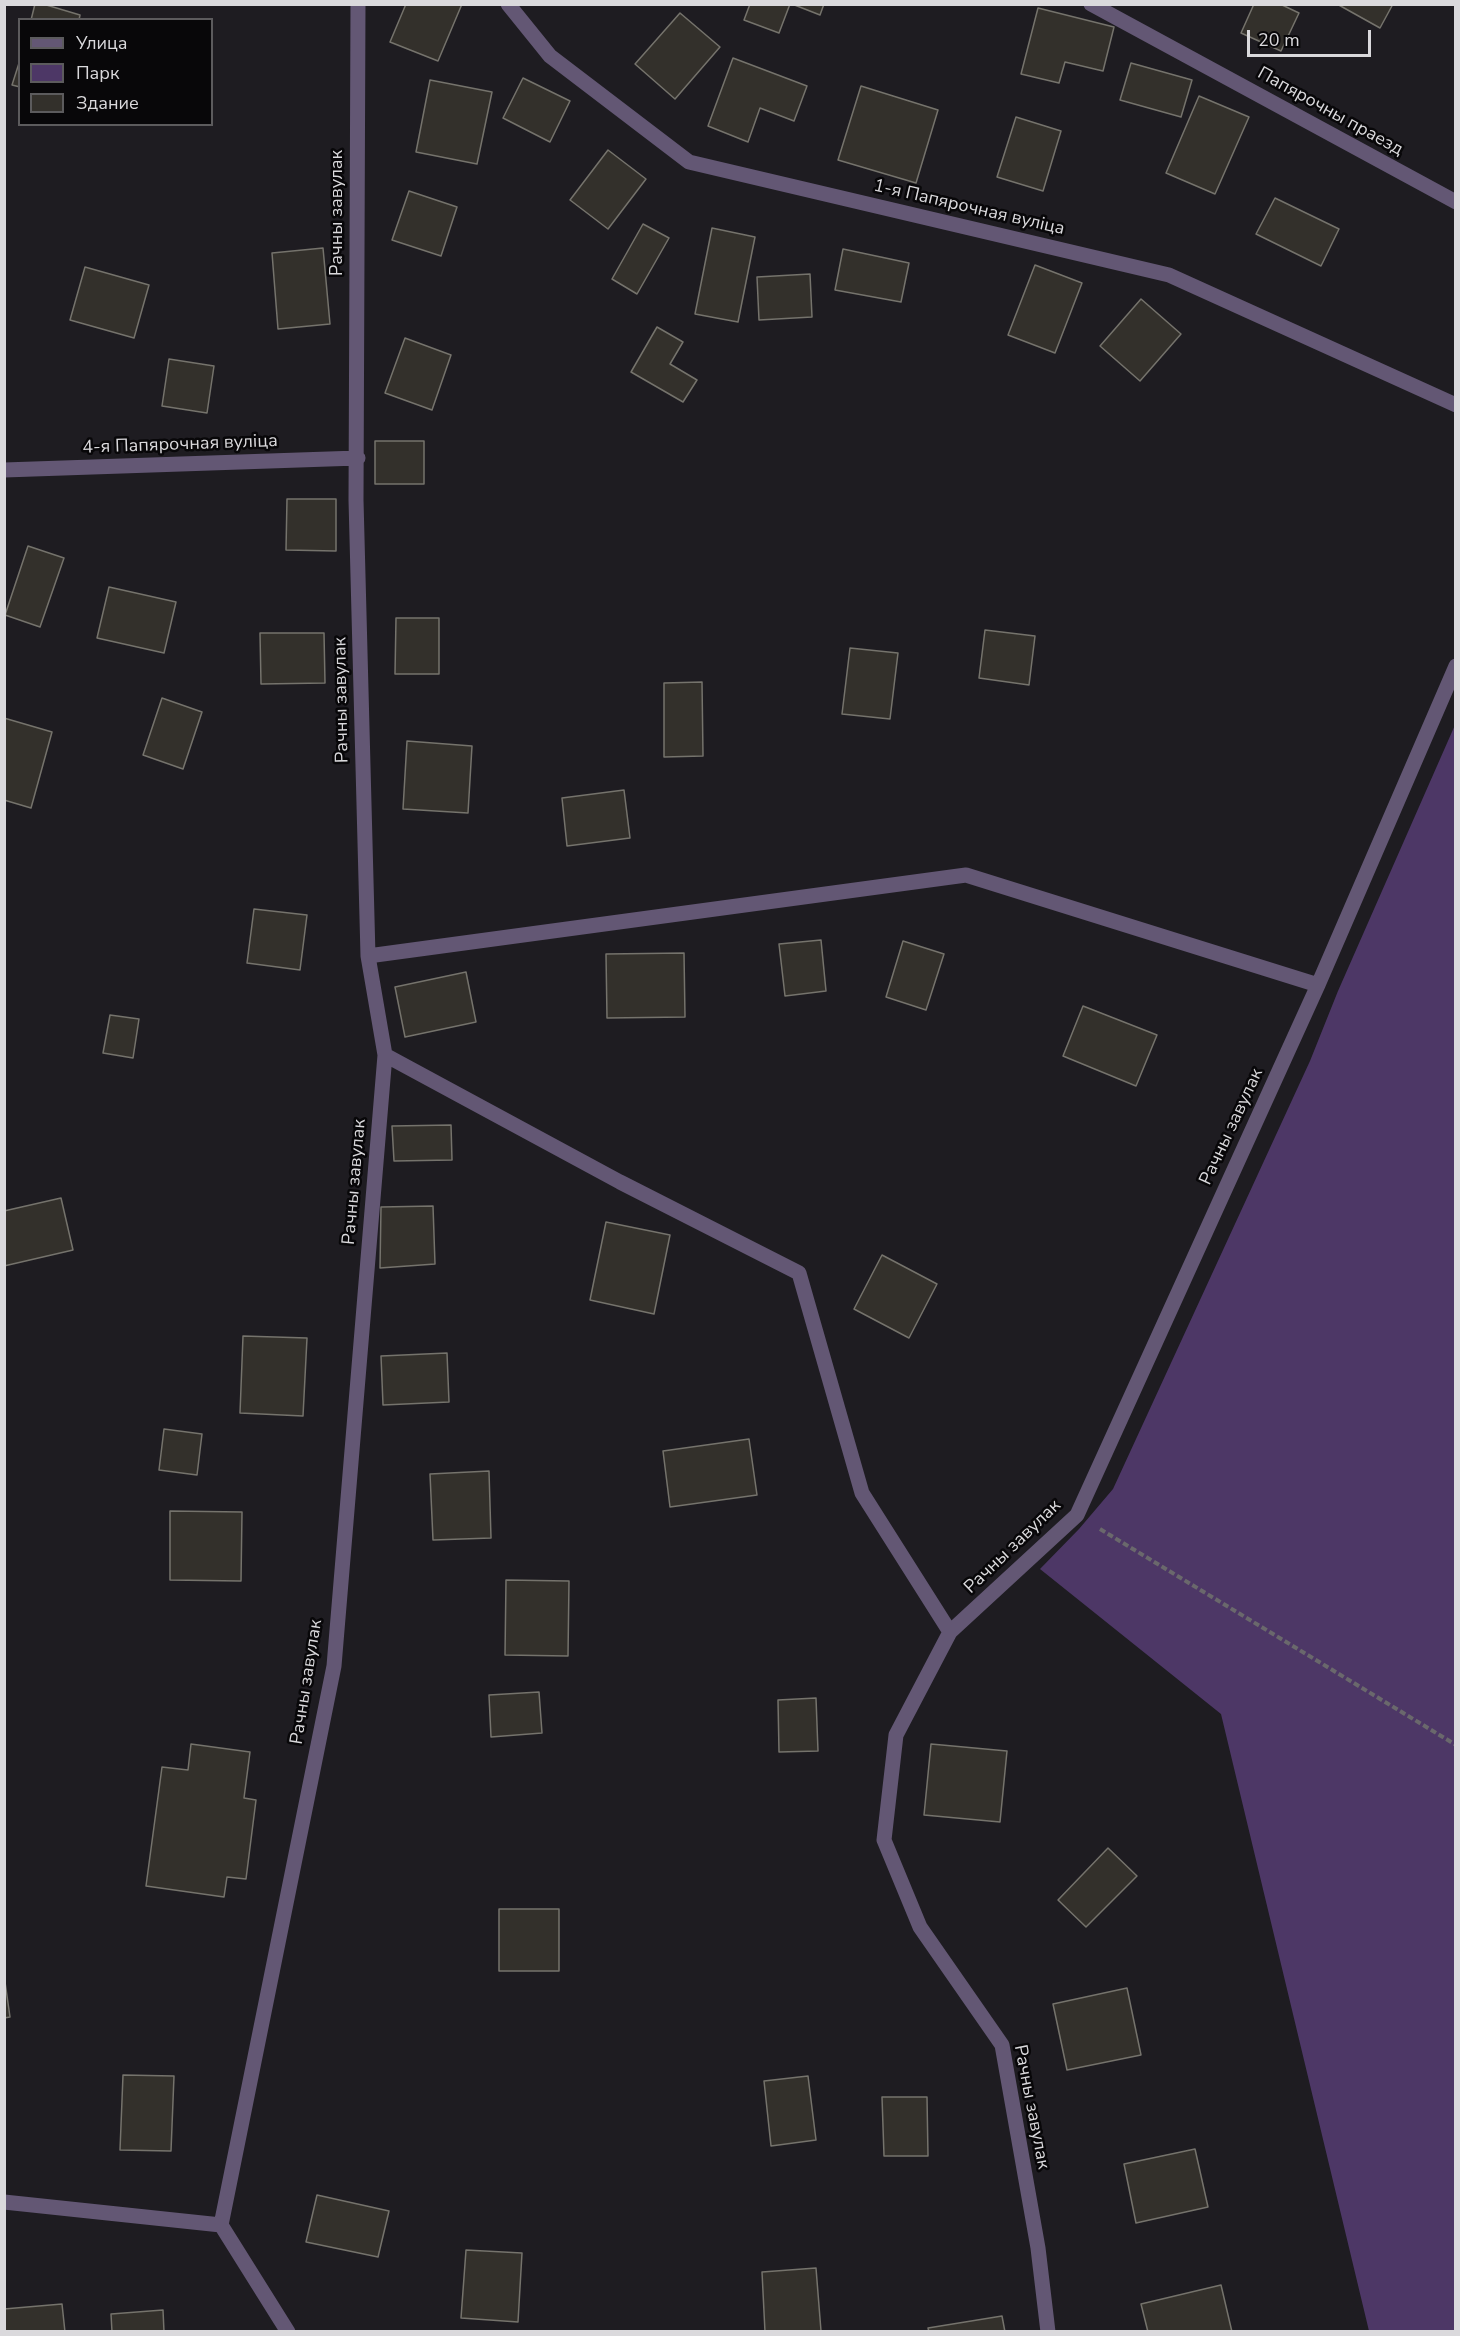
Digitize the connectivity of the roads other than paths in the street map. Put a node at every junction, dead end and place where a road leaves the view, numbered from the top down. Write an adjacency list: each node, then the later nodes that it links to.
1 (358, 4): 6 (street, Рачны завулак)
2 (508, 4): 5 (street, 1-я Папярочная вуліца)
3 (1091, 4): 4 (street, Папярочны праезд)
4 (1455, 202)
5 (1455, 405)
6 (358, 458): 7 (street, 4-я Папярочная вуліца); 9 (street, Рачны завулак)
7 (4, 470)
8 (1455, 666): 10 (street, Рачны завулак)
9 (368, 956): 10 (street); 11 (street, Рачны завулак)
10 (1318, 985): 12 (street, Рачны завулак)
11 (385, 1055): 12 (street); 14 (street, Рачны завулак)
12 (950, 1632): 16 (street, Рачны завулак)
13 (4, 2202): 14 (street)
14 (221, 2225): 15 (street)
15 (288, 2331)
16 (1048, 2331)

